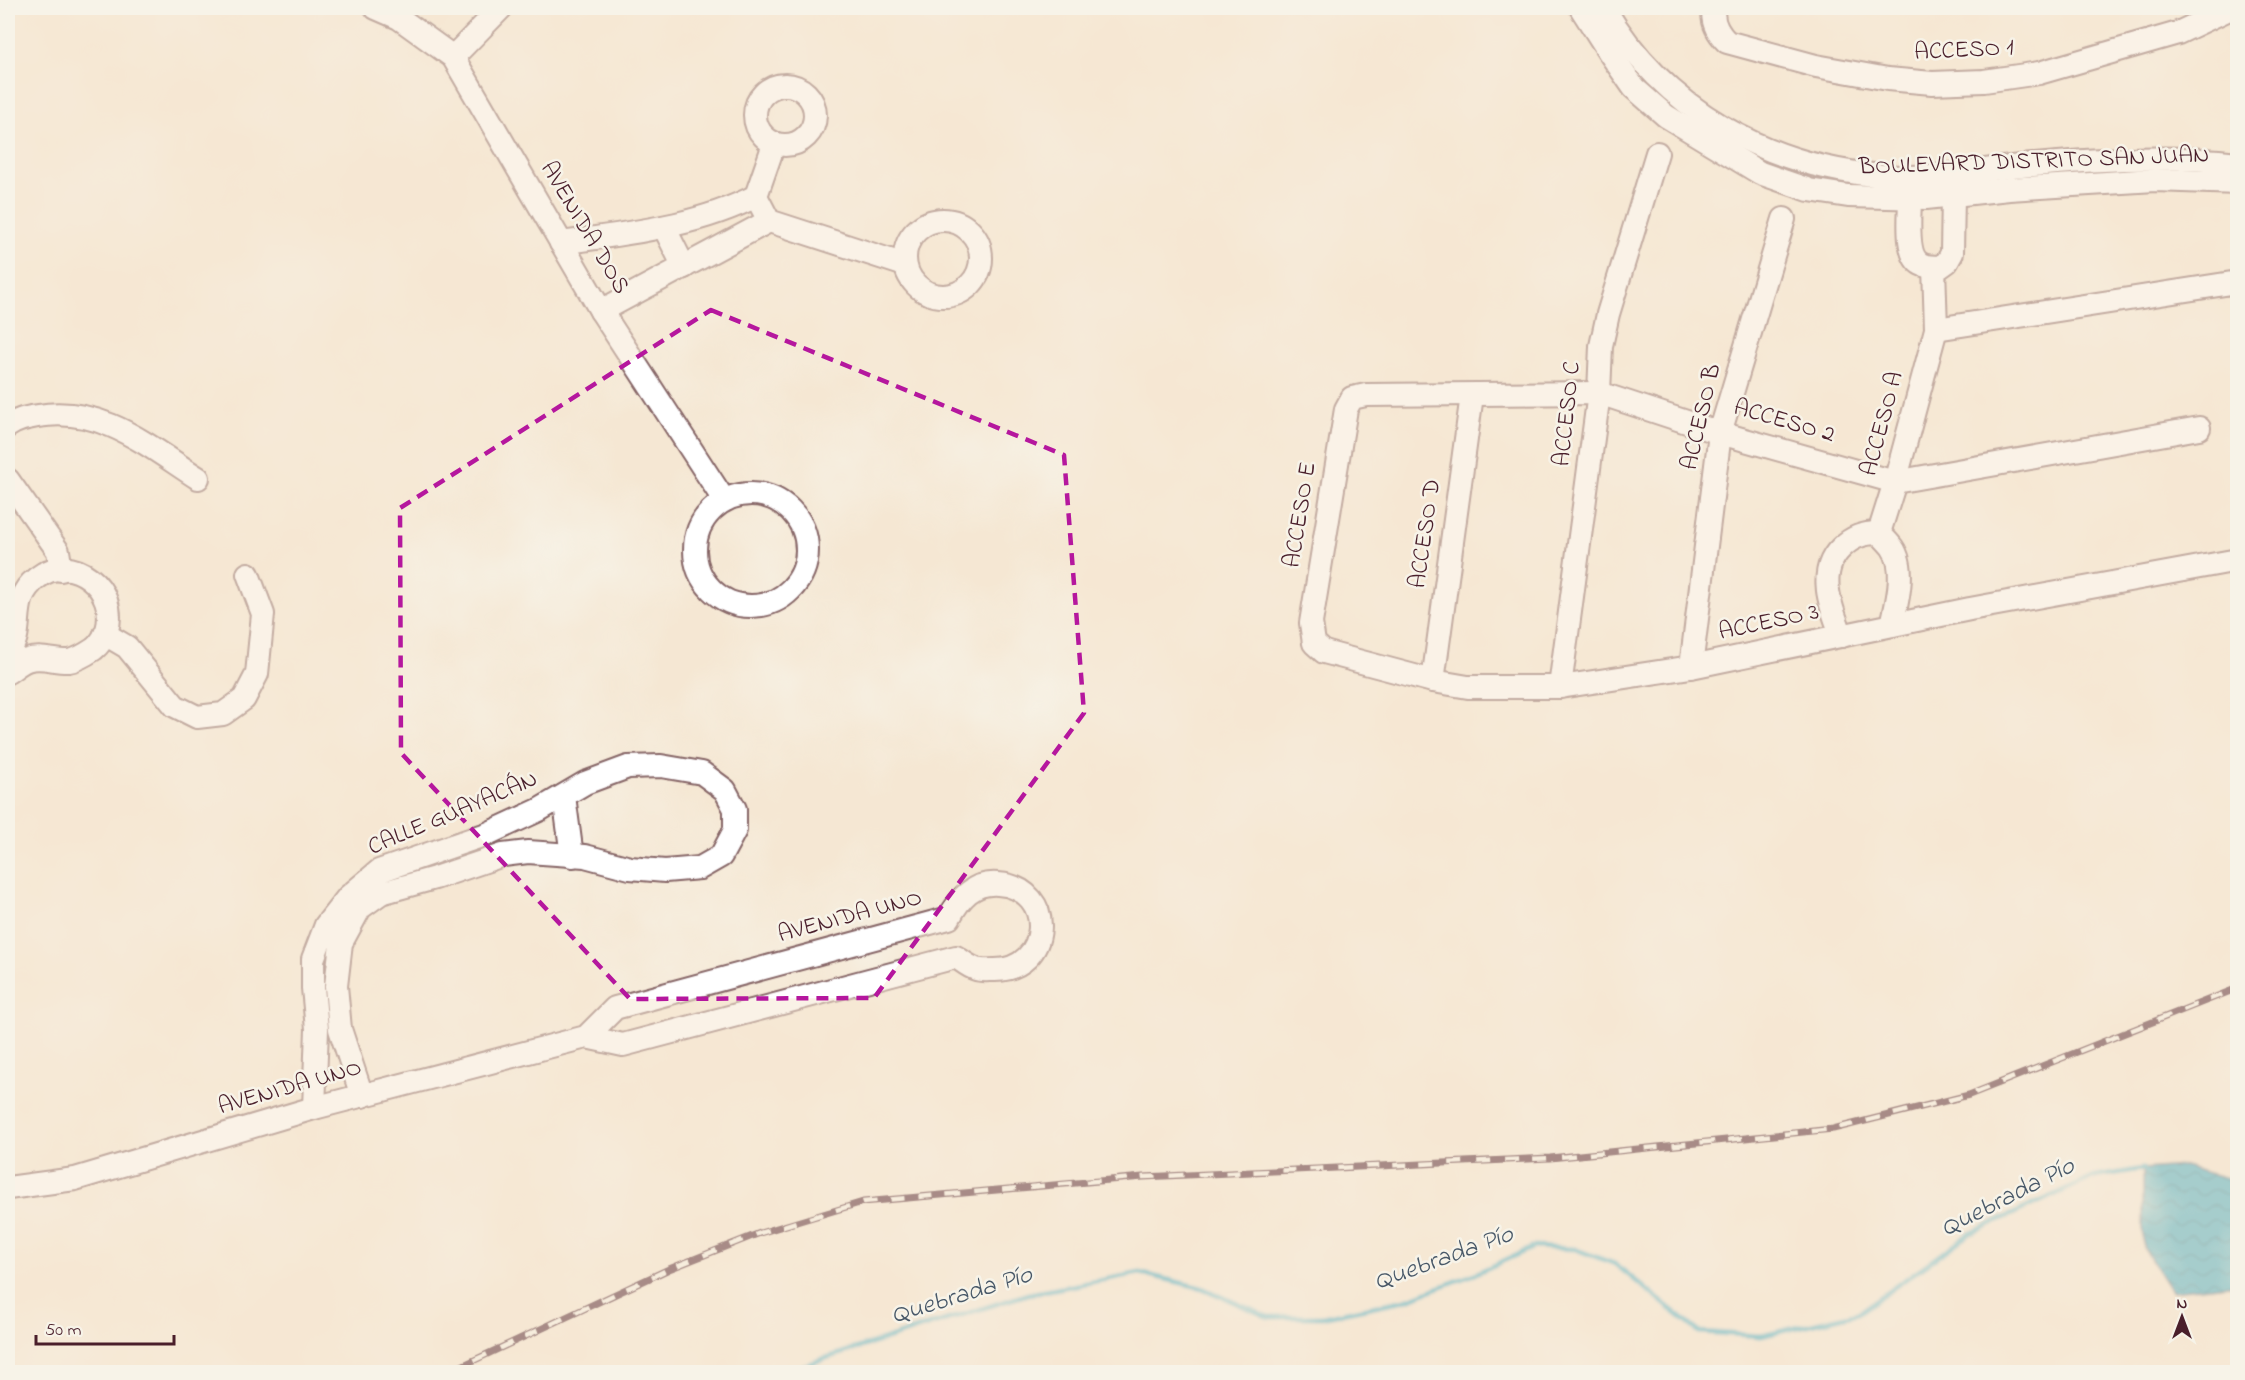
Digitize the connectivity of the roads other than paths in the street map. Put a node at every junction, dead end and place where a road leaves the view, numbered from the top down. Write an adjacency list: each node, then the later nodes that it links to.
1 (376, 8): 7 (street, AVENIDA DOS)
2 (501, 8): 7 (street)
3 (1581, 8): 14 (street, BOULEVARD DISTRITO SAN JUAN)
4 (1604, 8): 10 (street, BOULEVARD DISTRITO SAN JUAN)
5 (2231, 8): 6 (street, ACCESO 1)
6 (1714, 10)
7 (453, 57): 18 (street, AVENIDA DOS)
8 (774, 144): 13 (street)
9 (1657, 153): 25 (street, ACCESO C)
10 (2238, 163)
11 (2238, 183): 12 (street, BOULEVARD DISTRITO SAN JUAN)
12 (1953, 195): 14 (street, BOULEVARD DISTRITO SAN JUAN); 21 (street)
13 (756, 196): 16 (street); 17 (street)
14 (1910, 198): 21 (street)
15 (1784, 219): 30 (street, ACCESO B)
16 (769, 221): 19 (street); 20 (street)
17 (664, 227): 18 (street); 20 (street)
18 (561, 243): 23 (street, AVENIDA DOS)
19 (905, 265)
20 (684, 267): 23 (street)
21 (1934, 267): 24 (street, ACCESO A)
22 (2238, 282): 24 (street)
23 (601, 310): 34 (street, AVENIDA DOS)
24 (1936, 329): 33 (street, ACCESO A)
25 (1599, 393): 26 (street, ACCESO 2); 30 (street, ACCESO 2); 47 (street, ACCESO C)
26 (1472, 395): 27 (street, ACCESO 2); 46 (street, ACCESO D)
27 (1352, 398): 42 (street, ACCESO E)
28 (8, 426): 31 (street)
29 (2199, 428): 33 (street, ACCESO 2)
30 (1720, 433): 33 (street, ACCESO 2); 44 (street, ACCESO B)
31 (198, 478)
32 (8, 480): 37 (street)
33 (1895, 482): 35 (street, ACCESO A)
34 (724, 500): 34 (street)
35 (1879, 533): 39 (street); 41 (street)
36 (2238, 560): 39 (street, ACCESO 3)
37 (62, 570): 40 (street); 43 (street)
38 (248, 574): 40 (street)
39 (1892, 625): 41 (street, ACCESO 3)
40 (105, 634): 45 (street)
41 (1842, 636): 44 (street, ACCESO 3)
42 (1314, 643): 46 (street, ACCESO 3)
43 (8, 653)
44 (1691, 667): 47 (street, ACCESO 3)
45 (8, 672)
46 (1433, 681): 47 (street, ACCESO 3)
47 (1560, 687)
48 (564, 796): 49 (street, CALLE GUAYACÁN); 50 (street); 50 (street, CALLE GUAYACÁN)
49 (429, 853): 51 (street); 53 (street, CALLE GUAYACÁN)
50 (572, 856): 51 (street, CALLE GUAYACÁN)
51 (435, 878): 52 (street, CALLE GUAYACÁN)
52 (336, 986): 53 (street); 55 (street, CALLE GUAYACÁN)
53 (313, 988): 56 (street, CALLE GUAYACÁN)
54 (586, 1037): 54 (street, AVENIDA UNO); 55 (street, AVENIDA UNO)
55 (362, 1096): 56 (street, AVENIDA UNO)
56 (314, 1108): 57 (street, AVENIDA UNO)
57 (8, 1188)

